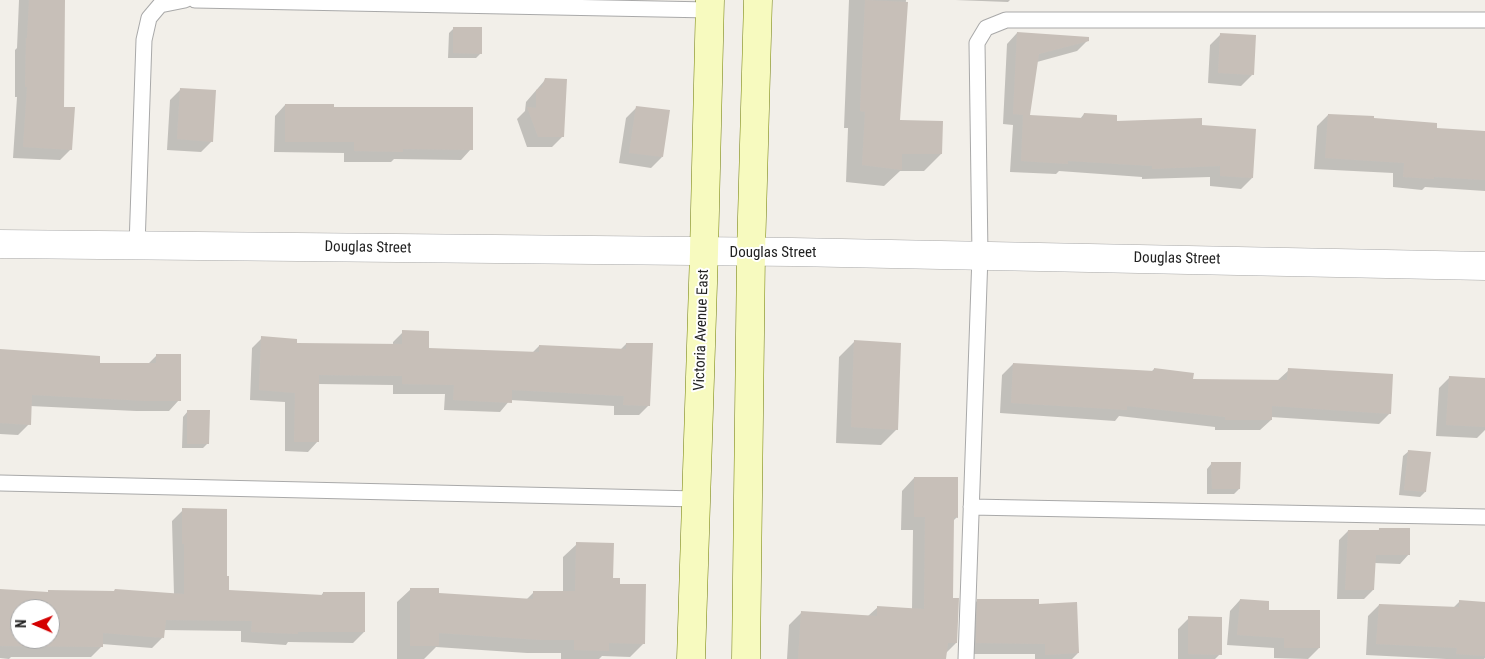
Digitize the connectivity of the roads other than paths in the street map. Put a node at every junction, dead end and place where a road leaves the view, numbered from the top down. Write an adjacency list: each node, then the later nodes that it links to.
1 (185, 0): 7 (lane)
2 (195, 0): 4 (lane)
3 (758, 0): 9 (main road)
4 (710, 5): 8 (main road, Victoria Avenue East)
5 (1485, 20): 10 (lane)
6 (0, 244): 7 (street, Douglas Street)
7 (137, 246): 8 (street, Douglas Street)
8 (704, 252): 9 (street, Douglas Street); 13 (main road, Victoria Avenue East)
9 (751, 253): 10 (street, Douglas Street); 17 (main road)
10 (980, 255): 11 (street, Douglas Street); 14 (lane)
11 (1485, 266)
12 (0, 483): 13 (lane)
13 (697, 499): 16 (main road, Victoria Avenue East)
14 (971, 507): 15 (lane); 18 (lane)
15 (1485, 517)
16 (691, 659)
17 (746, 659)
18 (966, 659)

